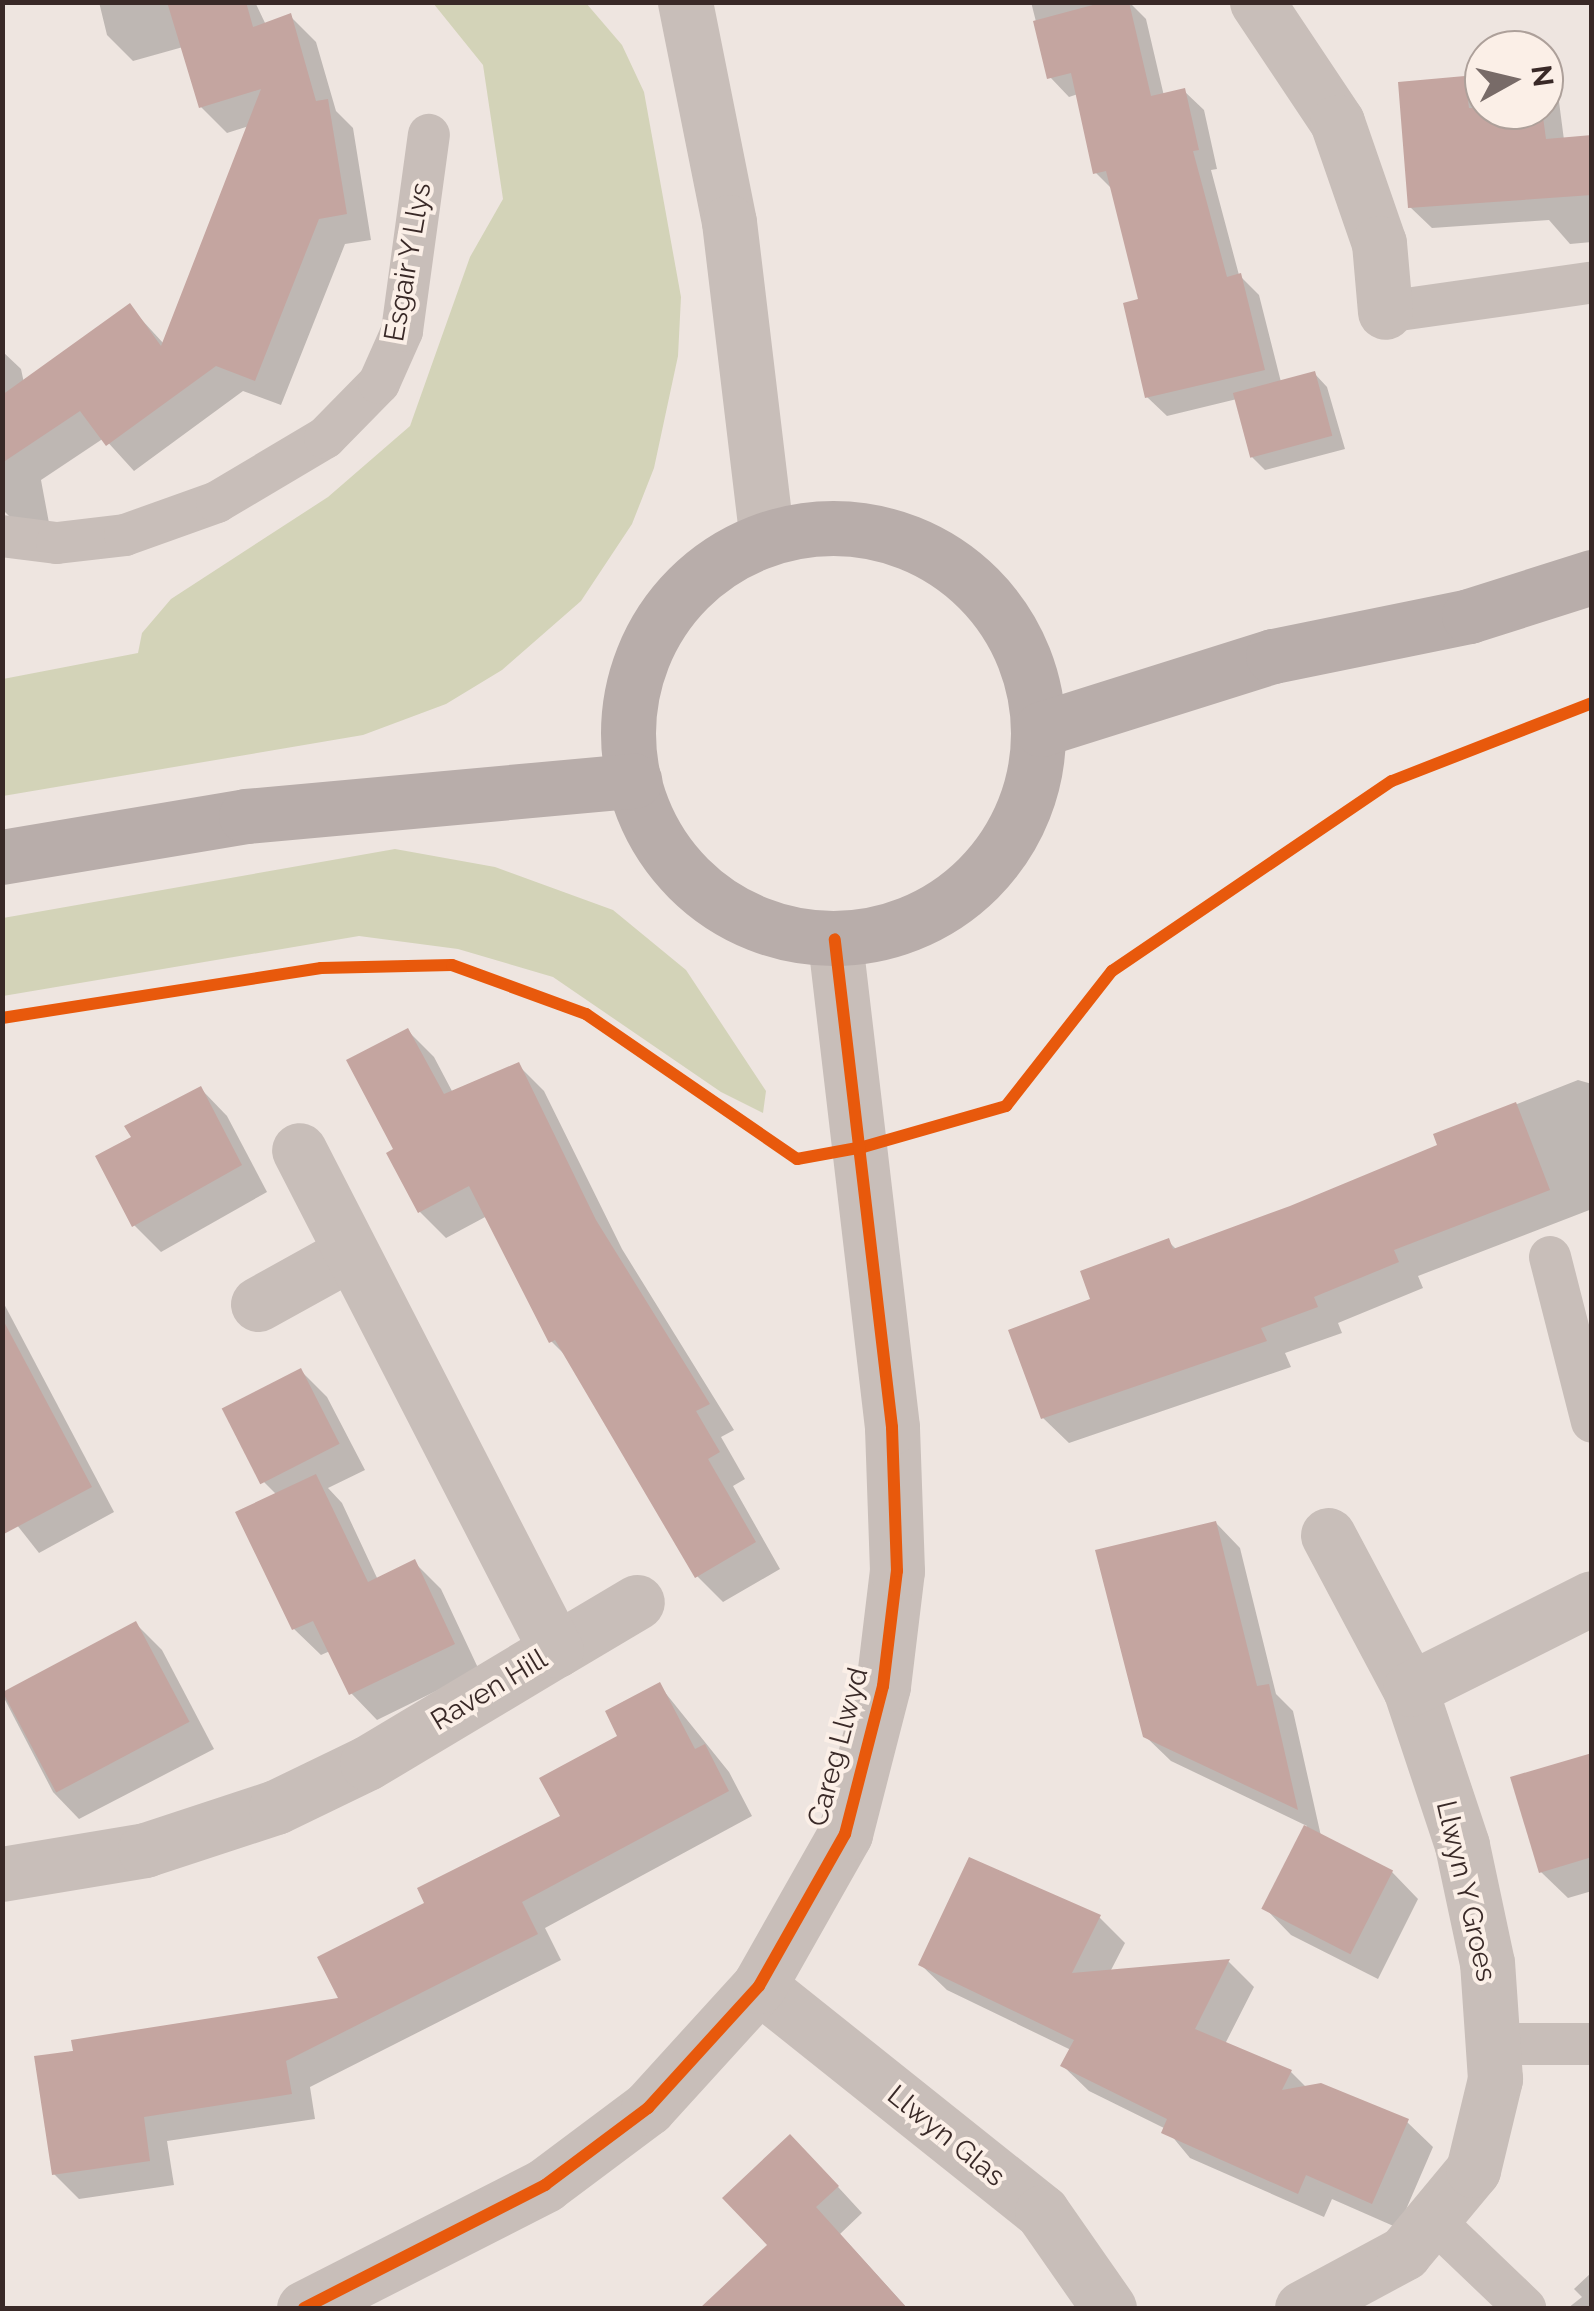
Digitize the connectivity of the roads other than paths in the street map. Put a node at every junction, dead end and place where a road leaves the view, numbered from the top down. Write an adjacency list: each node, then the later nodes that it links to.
1 (684, 2): 6 (street)
2 (1257, 2): 5 (street)
3 (430, 135): 7 (lane, Esgair Y Llys)
4 (1590, 283): 5 (lane)
5 (1385, 312)
6 (766, 534): 9 (main road); 10 (main road)
7 (2, 536)
8 (1592, 577): 9 (main road)
9 (1041, 729): 12 (main road)
10 (634, 781): 11 (main road); 12 (main road)
11 (2, 858)
12 (835, 940): 24 (street, Careg Llwyd)
13 (299, 1150): 14 (street, Raven Hill)
14 (350, 1253): 16 (street); 21 (street, Raven Hill)
15 (1550, 1258): 17 (lane)
16 (258, 1304)
17 (1592, 1422)
18 (1328, 1535): 22 (street, Llwyn Y Groes)
19 (1592, 1598): 22 (street)
20 (637, 1602): 21 (street)
21 (556, 1650): 23 (street, Raven Hill)
22 (1410, 1690): 25 (street, Llwyn Y Groes)
23 (2, 1874)
24 (759, 1986): 28 (street, Careg Llwyd); 29 (street, Llwyn Glas)
25 (1492, 2044): 26 (lane); 27 (street, Llwyn Y Groes)
26 (1592, 2044)
27 (1432, 2219): 30 (street, Llwyn Y Groes); 31 (lane)
28 (304, 2308)
29 (1109, 2308)
30 (1302, 2308)
31 (1525, 2308)

